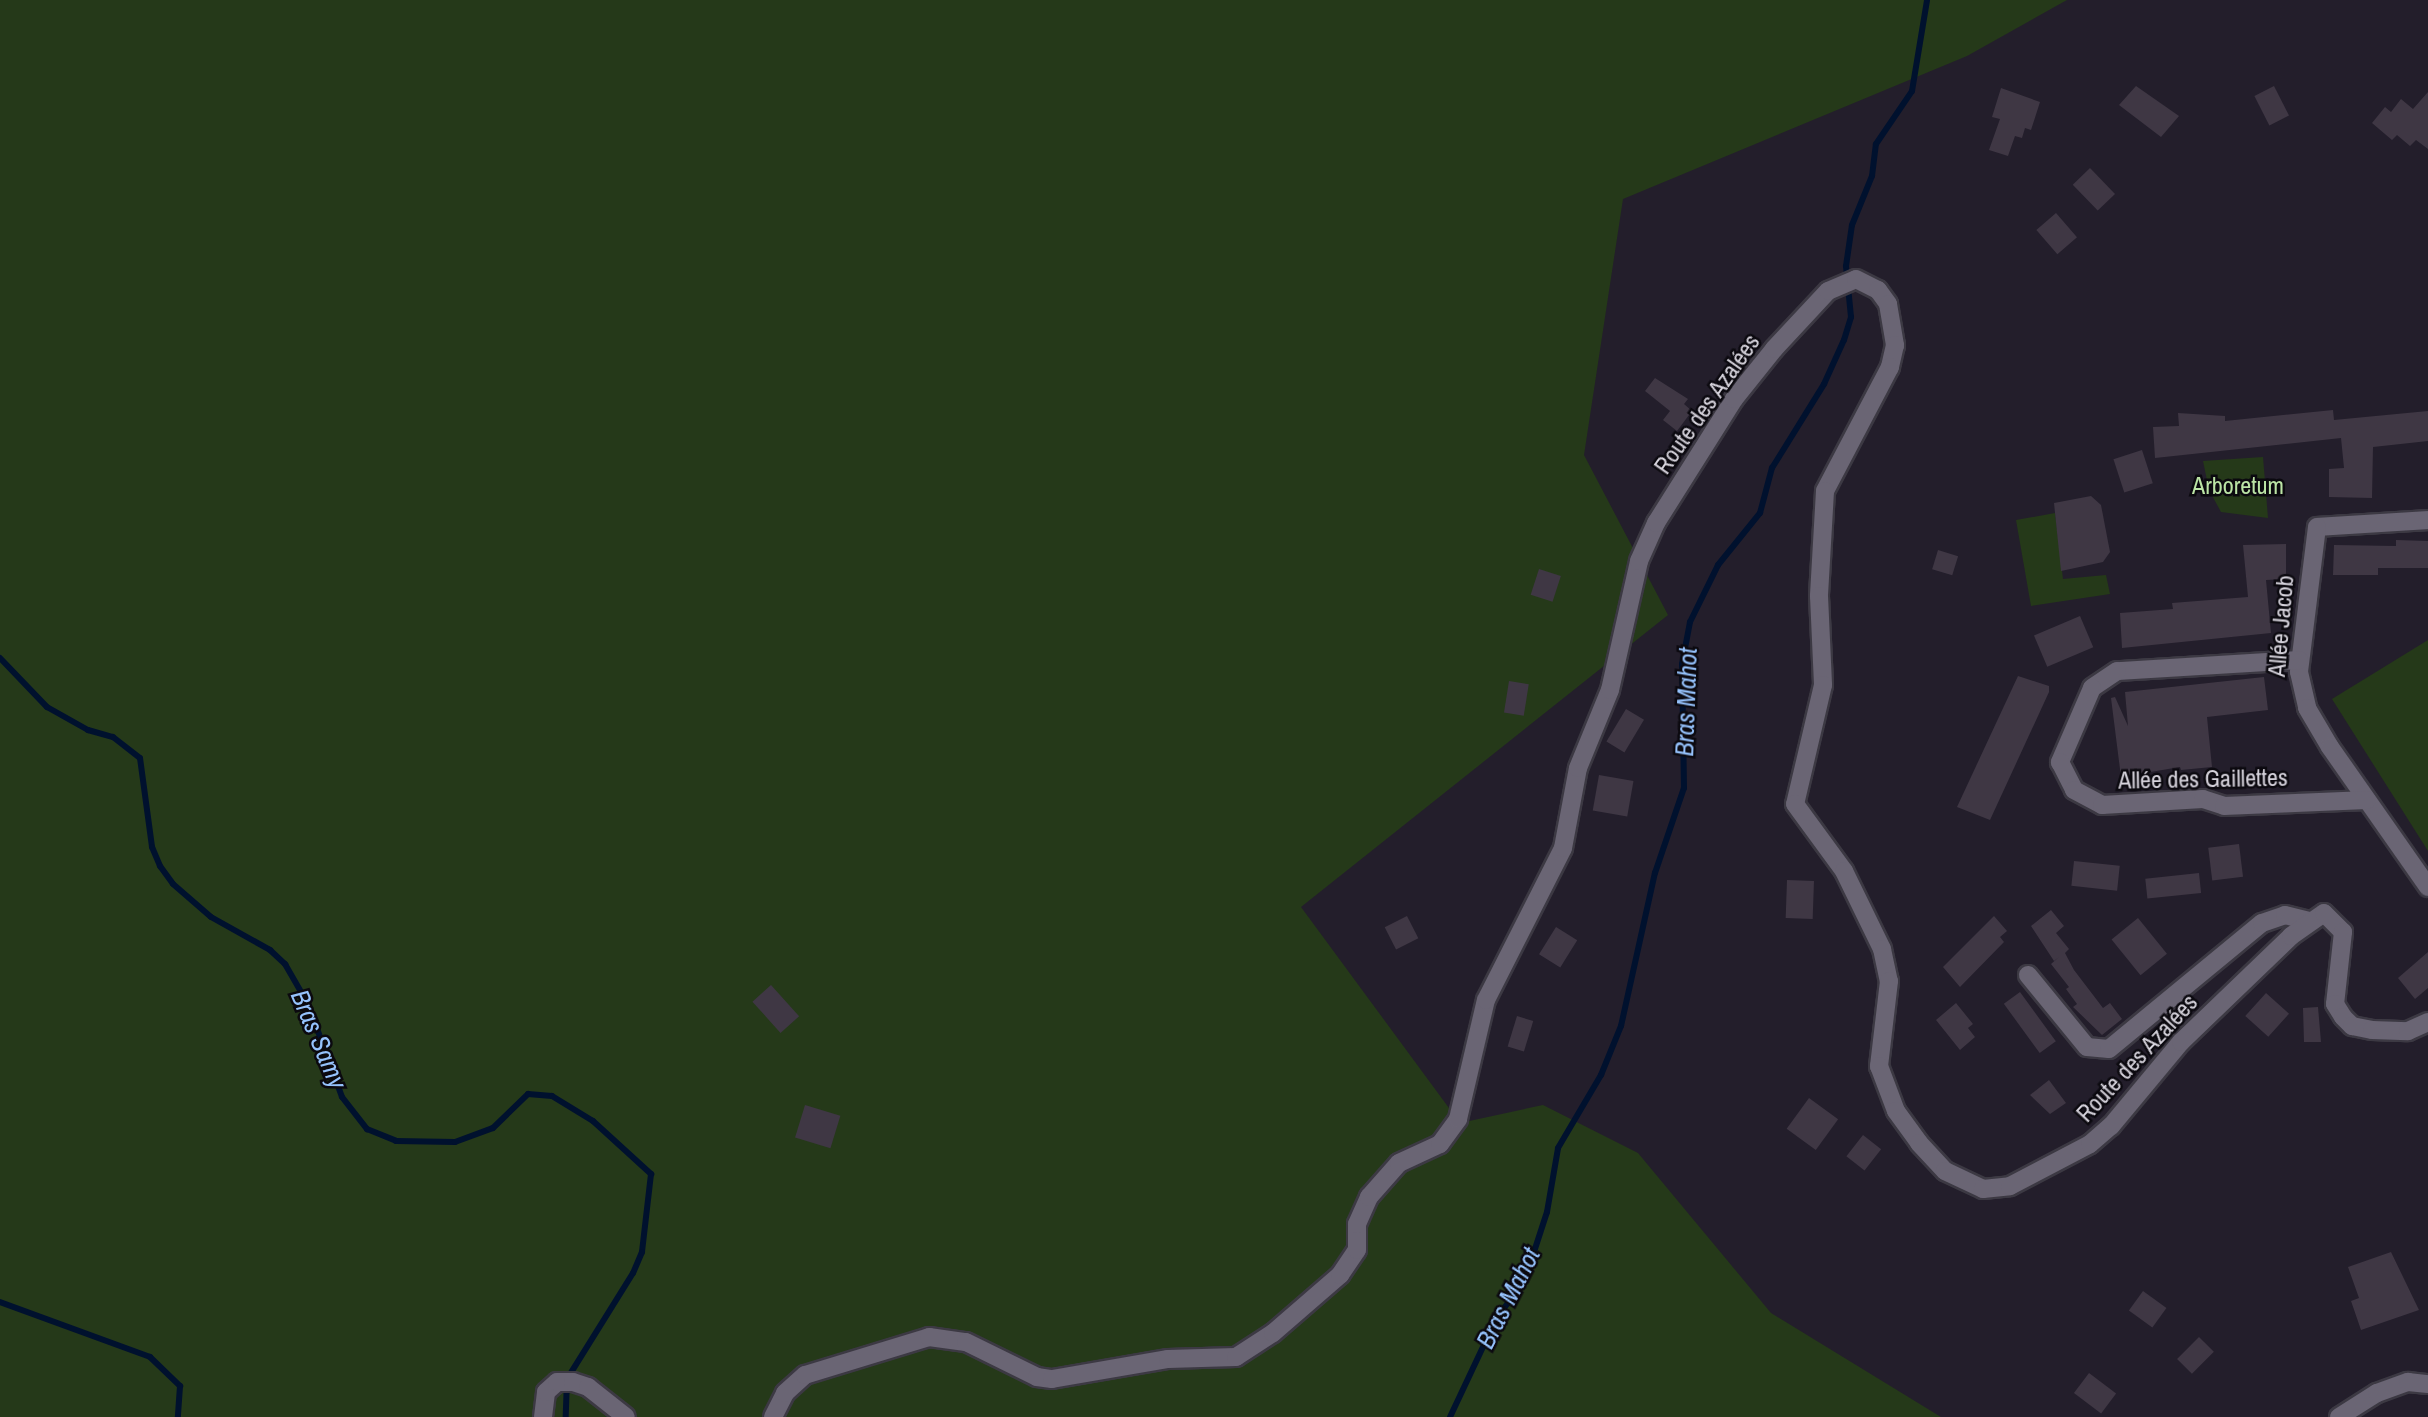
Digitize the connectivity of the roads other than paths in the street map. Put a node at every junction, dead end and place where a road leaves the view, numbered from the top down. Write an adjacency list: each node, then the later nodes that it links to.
1 (2428, 520): 2 (main road, Allée Jacob)
2 (2299, 660): 3 (main road, Allée Jacob); 3 (main road, Allée des Gaillettes)
3 (2367, 800): 4 (main road, Allée Jacob)
4 (2428, 887)
5 (2309, 921): 6 (main road, Route des Azalées); 7 (main road, Route des Azalées); 11 (main road, Route des Azalées)
6 (2028, 975)
7 (2428, 1022)
8 (2428, 1384): 12 (main road)
9 (541, 1412): 10 (main road)
10 (626, 1417)
11 (773, 1417)
12 (2339, 1417)

